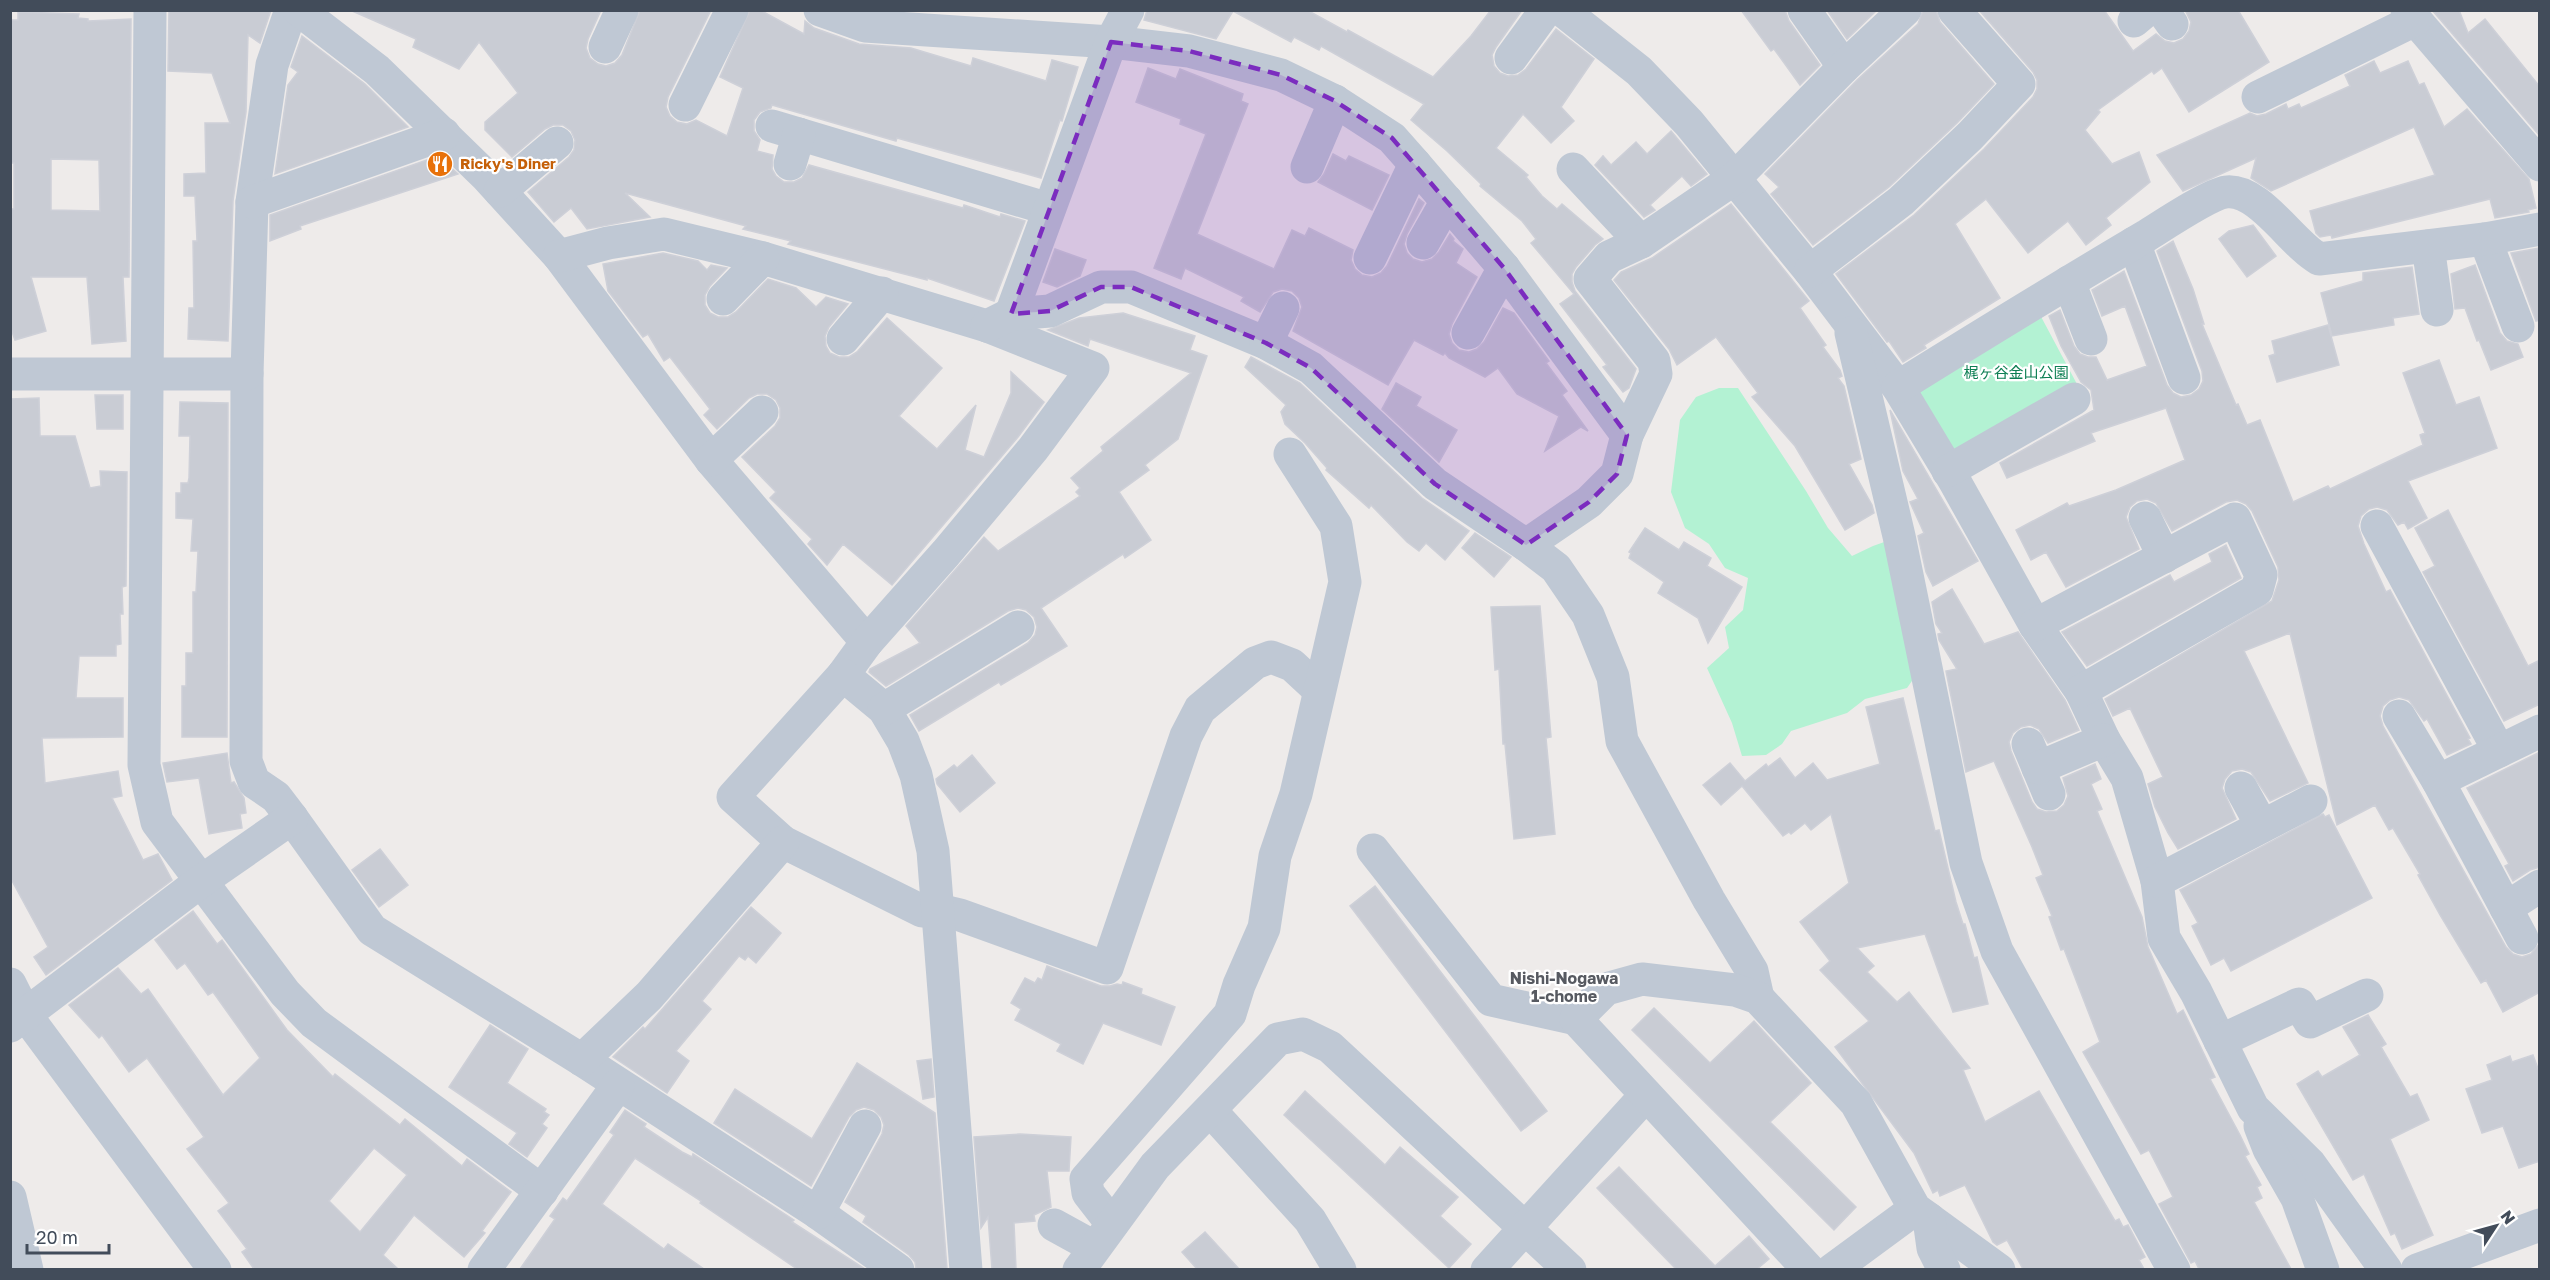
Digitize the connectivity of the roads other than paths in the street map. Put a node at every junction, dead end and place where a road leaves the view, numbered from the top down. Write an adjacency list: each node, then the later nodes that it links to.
1 (150, 10): 57 (street)
2 (291, 10): 31 (street)
3 (299, 10): 21 (street)
4 (622, 10): 15 (street)
5 (732, 10): 20 (street)
6 (820, 10): 14 (street)
7 (1128, 10): 14 (street)
8 (1546, 10): 16 (street)
9 (1562, 10): 28 (street)
10 (1804, 10): 17 (street)
11 (1905, 10): 17 (street)
12 (1954, 10): 43 (street)
13 (2411, 15): 18 (street); 25 (street)
14 (1111, 42): 19 (street); 32 (street)
15 (605, 47)
16 (1510, 58)
17 (1844, 67): 28 (street)
18 (2258, 97)
19 (1335, 101): 24 (street); 26 (street)
20 (685, 105)
21 (444, 134): 29 (street); 31 (street)
22 (787, 141): 32 (street)
23 (556, 143): 29 (street)
24 (1415, 164): 30 (street); 41 (street)
25 (2540, 165)
26 (1307, 167)
27 (1573, 169): 35 (street)
28 (1735, 178): 35 (street); 43 (street)
29 (500, 191): 39 (street)
30 (1447, 201): 36 (street); 42 (street)
31 (252, 202): 58 (street)
32 (1049, 209): 49 (street)
33 (2540, 229): 34 (street)
34 (2485, 239): 38 (street); 51 (street)
35 (1641, 242): 63 (street)
36 (1423, 243)
37 (2134, 243): 38 (street); 44 (street); 59 (street)
38 (2428, 246): 48 (street)
39 (559, 256): 40 (street); 65 (street)
40 (763, 258): 45 (street); 46 (street)
41 (1370, 258)
42 (1504, 268): 52 (street); 63 (street)
43 (1810, 271): 50 (street)
44 (2069, 282): 54 (street); 60 (street)
45 (882, 293): 49 (street); 53 (street)
46 (723, 299)
47 (1283, 308): 55 (street)
48 (2437, 310)
49 (999, 320): 55 (street); 73 (street)
50 (1848, 322): 60 (street); 128 (street)
51 (2518, 326)
52 (1468, 333)
53 (843, 339)
54 (2091, 339)
55 (1266, 343): 69 (street)
56 (10, 374): 57 (street)
57 (147, 374): 58 (street); 91 (street)
58 (247, 374): 86 (street)
59 (2184, 378)
60 (1898, 387): 66 (street)
61 (2074, 399): 66 (street)
62 (762, 412): 65 (street)
63 (1627, 435): 69 (street)
64 (1290, 454): 75 (street)
65 (711, 460): 73 (street)
66 (1948, 471): 71 (street)
67 (2145, 518): 70 (street)
68 (2377, 526): 81 (street)
69 (1526, 545): 98 (street)
70 (2164, 556): 71 (street); 76 (street)
71 (2035, 625): 76 (street)
72 (1018, 627): 77 (street)
73 (867, 642): 74 (street)
74 (843, 675): 77 (street); 88 (street)
75 (1319, 690): 94 (street); 115 (street)
76 (2081, 691): 80 (street)
77 (884, 709): 94 (street)
78 (2398, 716): 83 (street)
79 (2540, 731): 81 (street)
80 (2104, 740): 82 (street); 90 (street)
81 (2499, 751): 83 (street)
82 (2038, 769)
83 (2438, 781): 93 (street)
84 (2241, 788): 87 (street)
85 (2311, 801): 87 (street)
86 (292, 818): 91 (street); 102 (street)
87 (2262, 826): 90 (street)
88 (783, 842): 94 (street); 102 (street)
89 (1373, 850): 99 (street)
90 (2157, 880): 101 (street)
91 (200, 882): 100 (street); 108 (street)
92 (2540, 886): 93 (street)
93 (2506, 908): 95 (street)
94 (939, 910): 120 (street)
95 (2522, 938)
96 (10, 984): 100 (street)
97 (2367, 995): 101 (street)
98 (1758, 998): 99 (street); 111 (street)
99 (1576, 1019): 104 (street)
100 (18, 1020): 117 (street)
101 (2220, 1041): 105 (street)
102 (582, 1060): 103 (street)
103 (618, 1085): 108 (street); 110 (street)
104 (1646, 1095): 114 (street); 124 (street)
105 (2253, 1108): 129 (street); 130 (street)
106 (1210, 1110): 114 (street); 115 (street); 121 (street)
107 (865, 1126): 110 (street)
108 (542, 1191): 118 (street)
109 (10, 1197): 116 (street)
110 (818, 1214): 119 (street)
111 (1922, 1214): 125 (street); 126 (street); 127 (street)
112 (1054, 1225): 115 (street)
113 (2540, 1225): 131 (street)
114 (1524, 1228): 122 (street); 123 (street)
115 (1095, 1247)
116 (27, 1269)
117 (215, 1269)
118 (484, 1269)
119 (898, 1269)
120 (966, 1269)
121 (1340, 1269)
122 (1487, 1269)
123 (1570, 1269)
124 (1809, 1269)
125 (1832, 1269)
126 (1944, 1269)
127 (1999, 1269)
128 (2174, 1269)
129 (2323, 1269)
130 (2386, 1269)
131 (2417, 1269)

